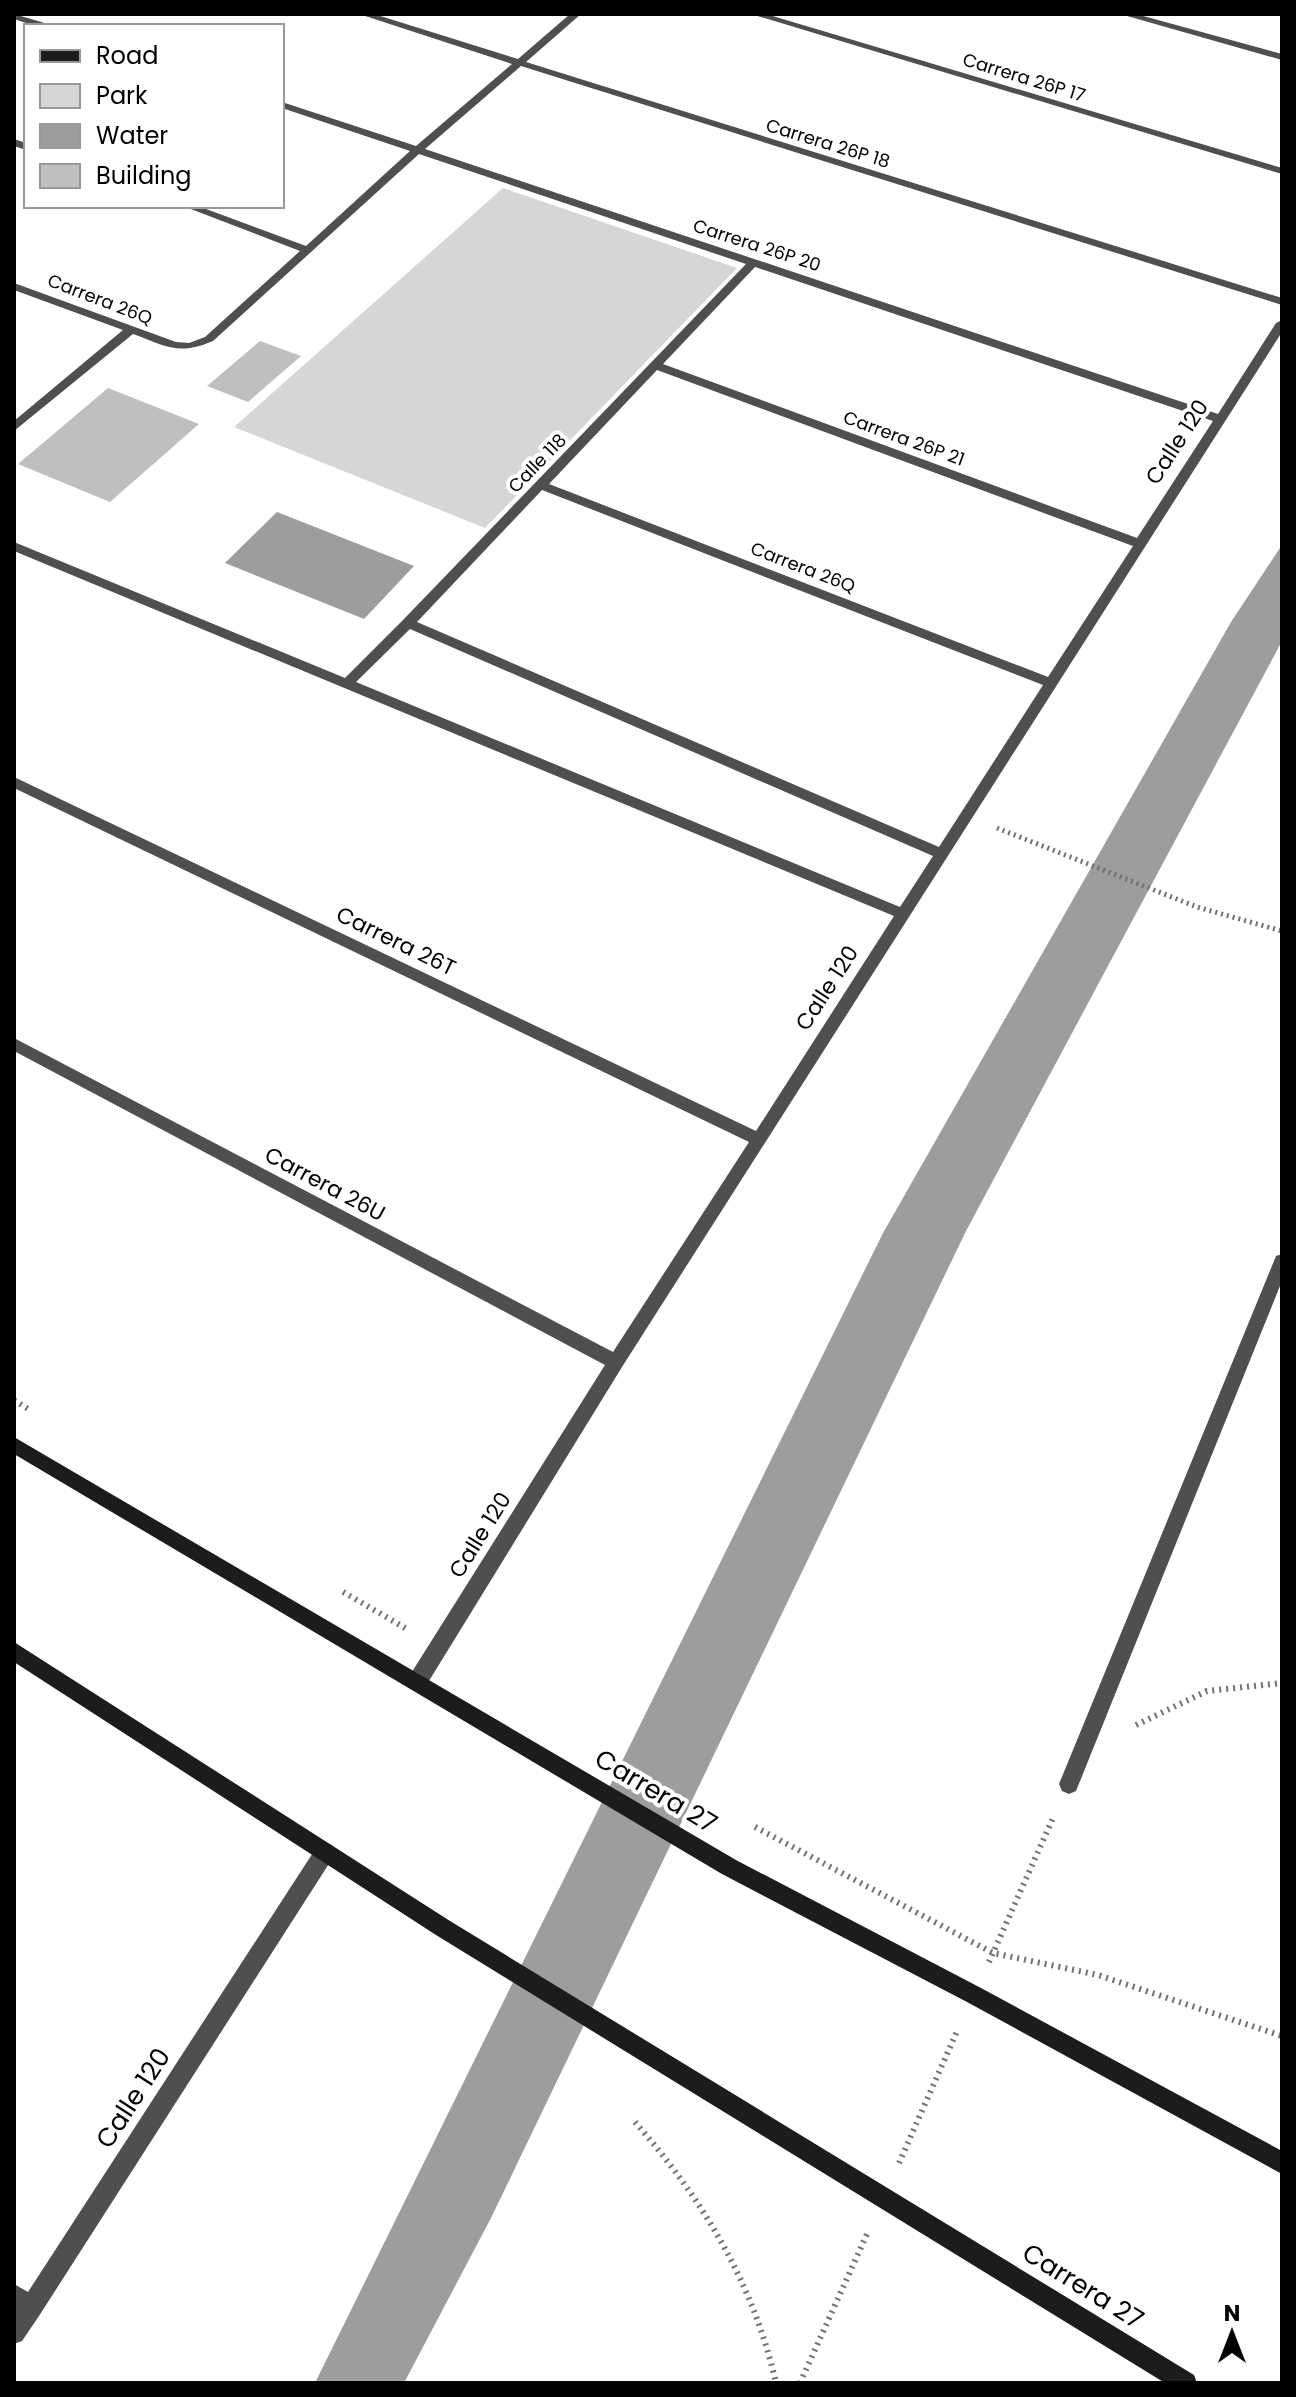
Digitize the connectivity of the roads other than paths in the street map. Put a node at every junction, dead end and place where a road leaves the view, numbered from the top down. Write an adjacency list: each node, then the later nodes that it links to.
1 (364, 14): 8 (street, Carrera 26P 18)
2 (576, 14): 8 (street)
3 (756, 14): 11 (street, Carrera 26P 17)
4 (1125, 14): 7 (street)
5 (14, 16): 6 (street)
6 (39, 24)
7 (1282, 57)
8 (520, 63): 10 (street); 16 (street, Carrera 26P 18)
9 (284, 106): 10 (street, Carrera 26P 20)
10 (417, 151): 13 (street); 14 (street, Carrera 26P 20)
11 (1282, 171)
12 (193, 208): 13 (street)
13 (308, 250): 18 (street, Carrera 26Q)
14 (753, 263): 19 (street, Calle 118); 20 (street, Carrera 26P 20)
15 (14, 286): 18 (street, Carrera 26Q)
16 (1282, 302)
17 (1282, 323): 20 (street, Calle 120)
18 (129, 331): 21 (street)
19 (655, 365): 22 (street, Calle 118); 23 (street, Carrera 26P 21)
20 (1220, 419): 23 (street, Calle 120)
21 (14, 427)
22 (541, 485): 25 (street, Calle 118); 26 (street, Carrera 26Q)
23 (1140, 544): 26 (street, Calle 120)
24 (14, 546): 27 (street)
25 (408, 623): 27 (street, Calle 118); 29 (street)
26 (1051, 683): 29 (street, Calle 120)
27 (345, 685): 30 (street)
28 (14, 782): 32 (street, Carrera 26T)
29 (941, 854): 30 (street, Calle 120)
30 (903, 914): 32 (street, Calle 120)
31 (14, 1044): 34 (street, Carrera 26U)
32 (758, 1139): 34 (street, Calle 120)
33 (1282, 1261): 38 (street)
34 (616, 1362): 37 (street, Calle 120)
35 (14, 1445): 37 (main road, Carrera 27)
36 (14, 1651): 39 (main road, Carrera 27)
37 (417, 1682): 40 (main road, Carrera 27)
38 (1069, 1784)
39 (325, 1852): 41 (street, Calle 120); 43 (main road, Carrera 27)
40 (1282, 2163)
41 (22, 2302): 42 (street, Calle 120)
42 (14, 2333)
43 (1186, 2383)

